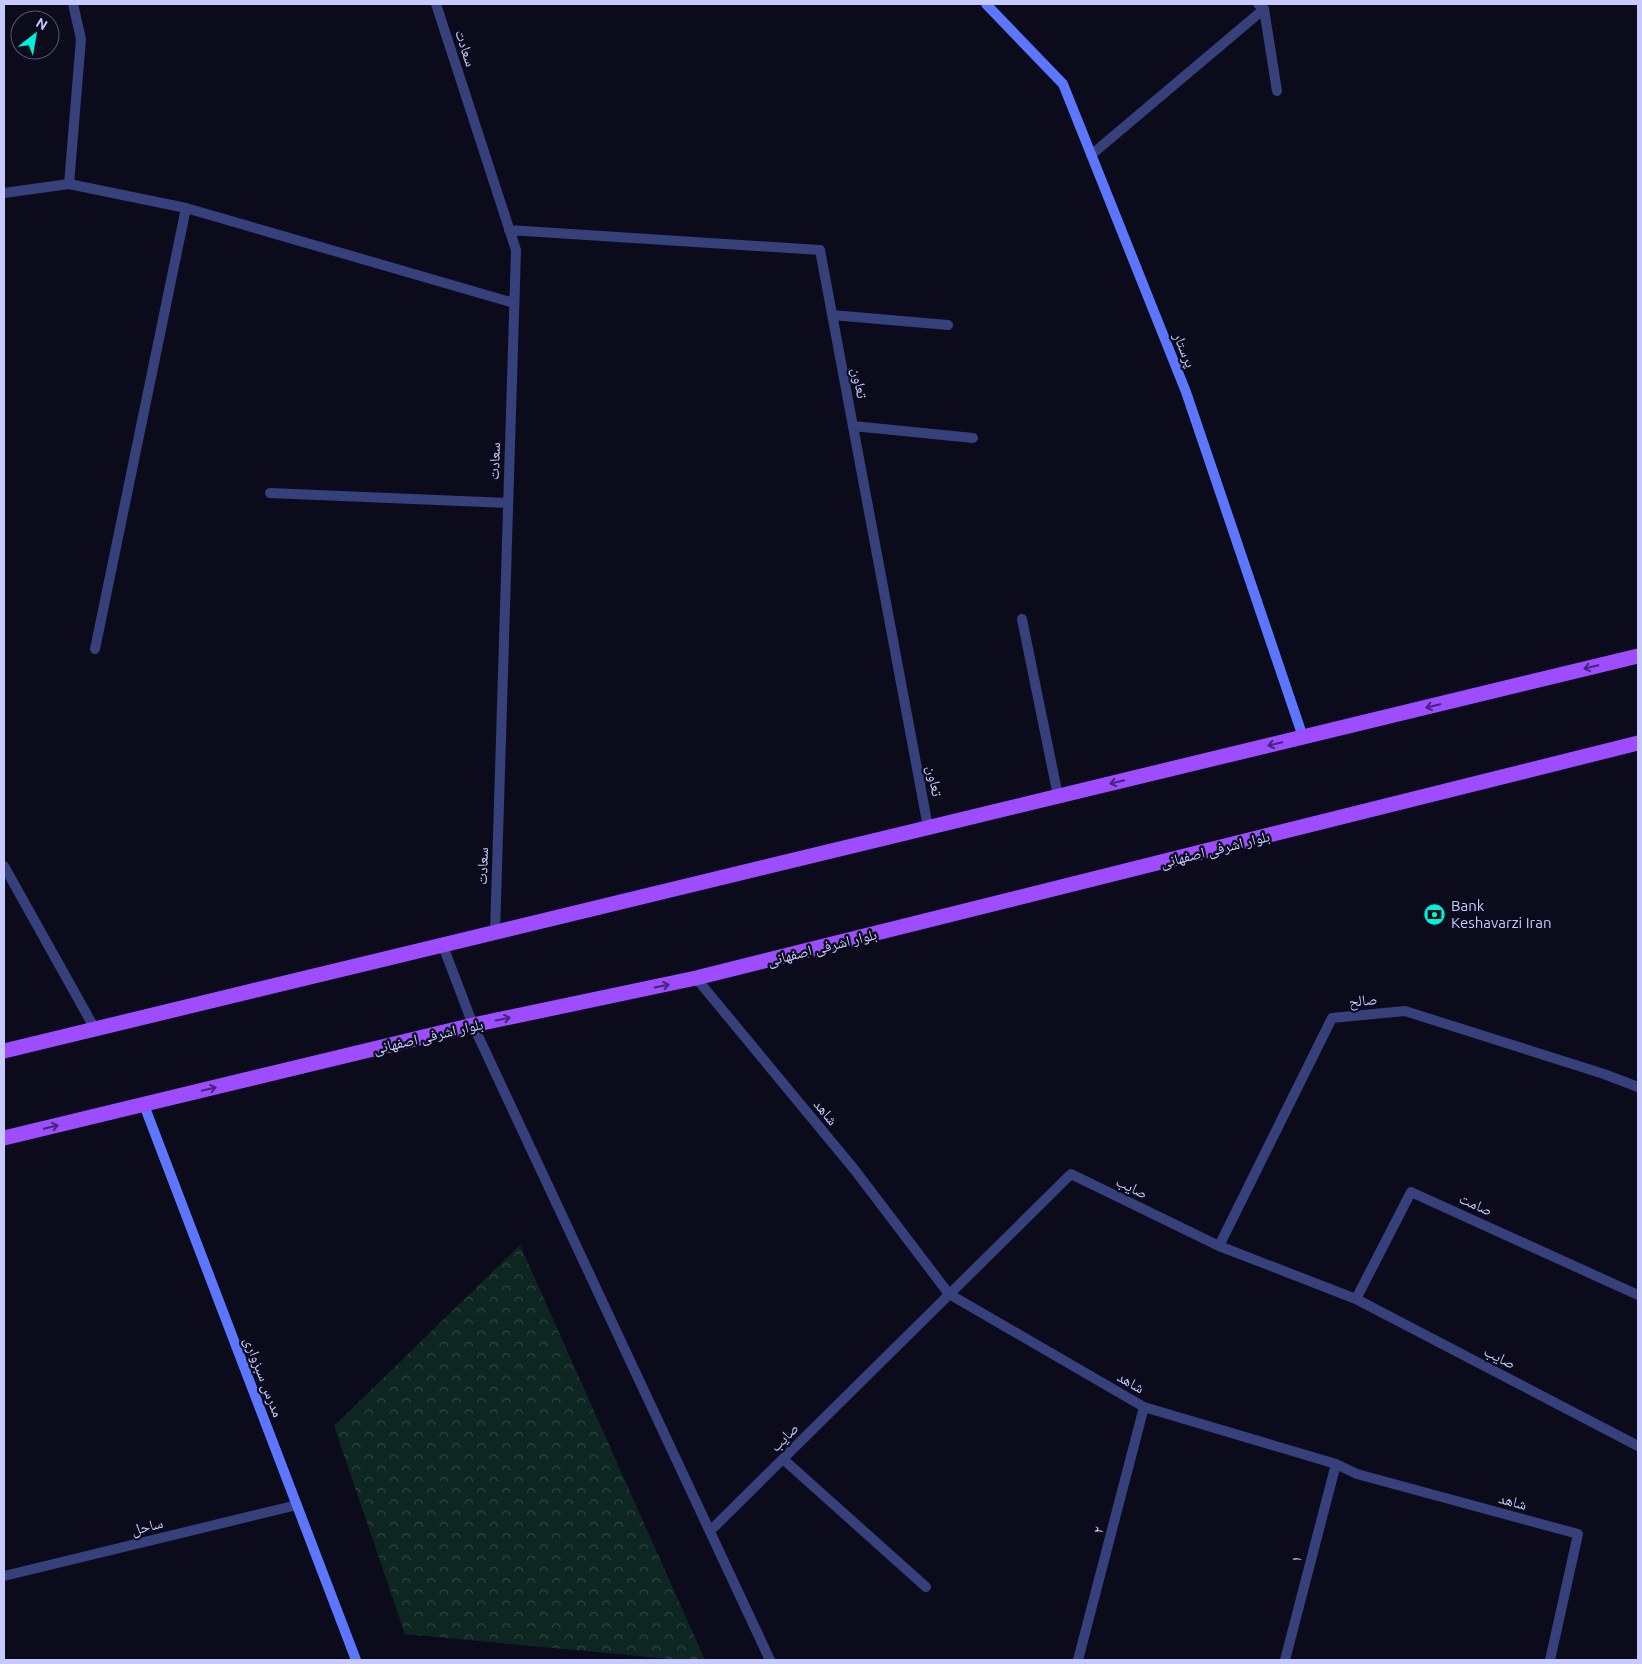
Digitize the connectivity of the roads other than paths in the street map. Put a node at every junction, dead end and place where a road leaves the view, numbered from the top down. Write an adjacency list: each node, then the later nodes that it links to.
1 (73, 4): 7 (street)
2 (436, 4): 10 (street, سعادت)
3 (986, 4): 6 (street, پرستار)
4 (1261, 7): 5 (street); 6 (street)
5 (1277, 91)
6 (1091, 155): 21 (street, پرستار)
7 (69, 184): 8 (street); 9 (street)
8 (4, 193)
9 (186, 208): 11 (street); 19 (street)
10 (509, 230): 11 (street, سعادت); 12 (street, تعاون)
11 (514, 303): 17 (street, سعادت)
12 (832, 315): 13 (street); 14 (street, تعاون)
13 (948, 325)
14 (853, 426): 15 (street); 24 (street, تعاون)
15 (973, 438)
16 (270, 493): 17 (street)
17 (508, 502): 26 (street, سعادت)
18 (1022, 619): 23 (street)
19 (95, 649)
20 (1638, 656): 21 (main road, one-way to 21)
21 (1303, 737): 23 (main road, one-way to 23)
22 (1638, 744): 28 (main road, بلوار اشرفی اصفهانی)
23 (1058, 796): 24 (main road)
24 (928, 827): 26 (main road)
25 (4, 866): 30 (street)
26 (495, 933): 27 (main road)
27 (442, 946): 29 (street); 30 (main road)
28 (696, 978): 29 (main road, بلوار اشرفی اصفهانی, one-way to 28); 36 (street, شاهد)
29 (473, 1025): 33 (main road, بلوار اشرفی اصفهانی, one-way to 29); 44 (street)
30 (95, 1029): 31 (main road)
31 (4, 1051)
32 (1638, 1087): 35 (street, صالح)
33 (144, 1105): 34 (main road, بلوار اشرفی اصفهانی, one-way to 33); 43 (street, مدرس سبزواری)
34 (4, 1138)
35 (1219, 1246): 36 (street, صایب); 38 (street, صایب)
36 (949, 1294): 39 (street, شاهد); 41 (street, صایب)
37 (1638, 1295): 38 (street, صامت)
38 (1356, 1299): 40 (street, صایب)
39 (1144, 1407): 42 (street, شاهد); 49 (street, ۲)
40 (1638, 1446)
41 (783, 1459): 44 (street, صایب); 46 (street)
42 (1336, 1464): 50 (street, ۱); 51 (street, شاهد)
43 (297, 1505): 45 (street, ساحل); 47 (street, مدرس سبزواری)
44 (710, 1531): 48 (street)
45 (4, 1576)
46 (926, 1587)
47 (356, 1660)
48 (770, 1660)
49 (1078, 1660)
50 (1286, 1660)
51 (1550, 1660)

